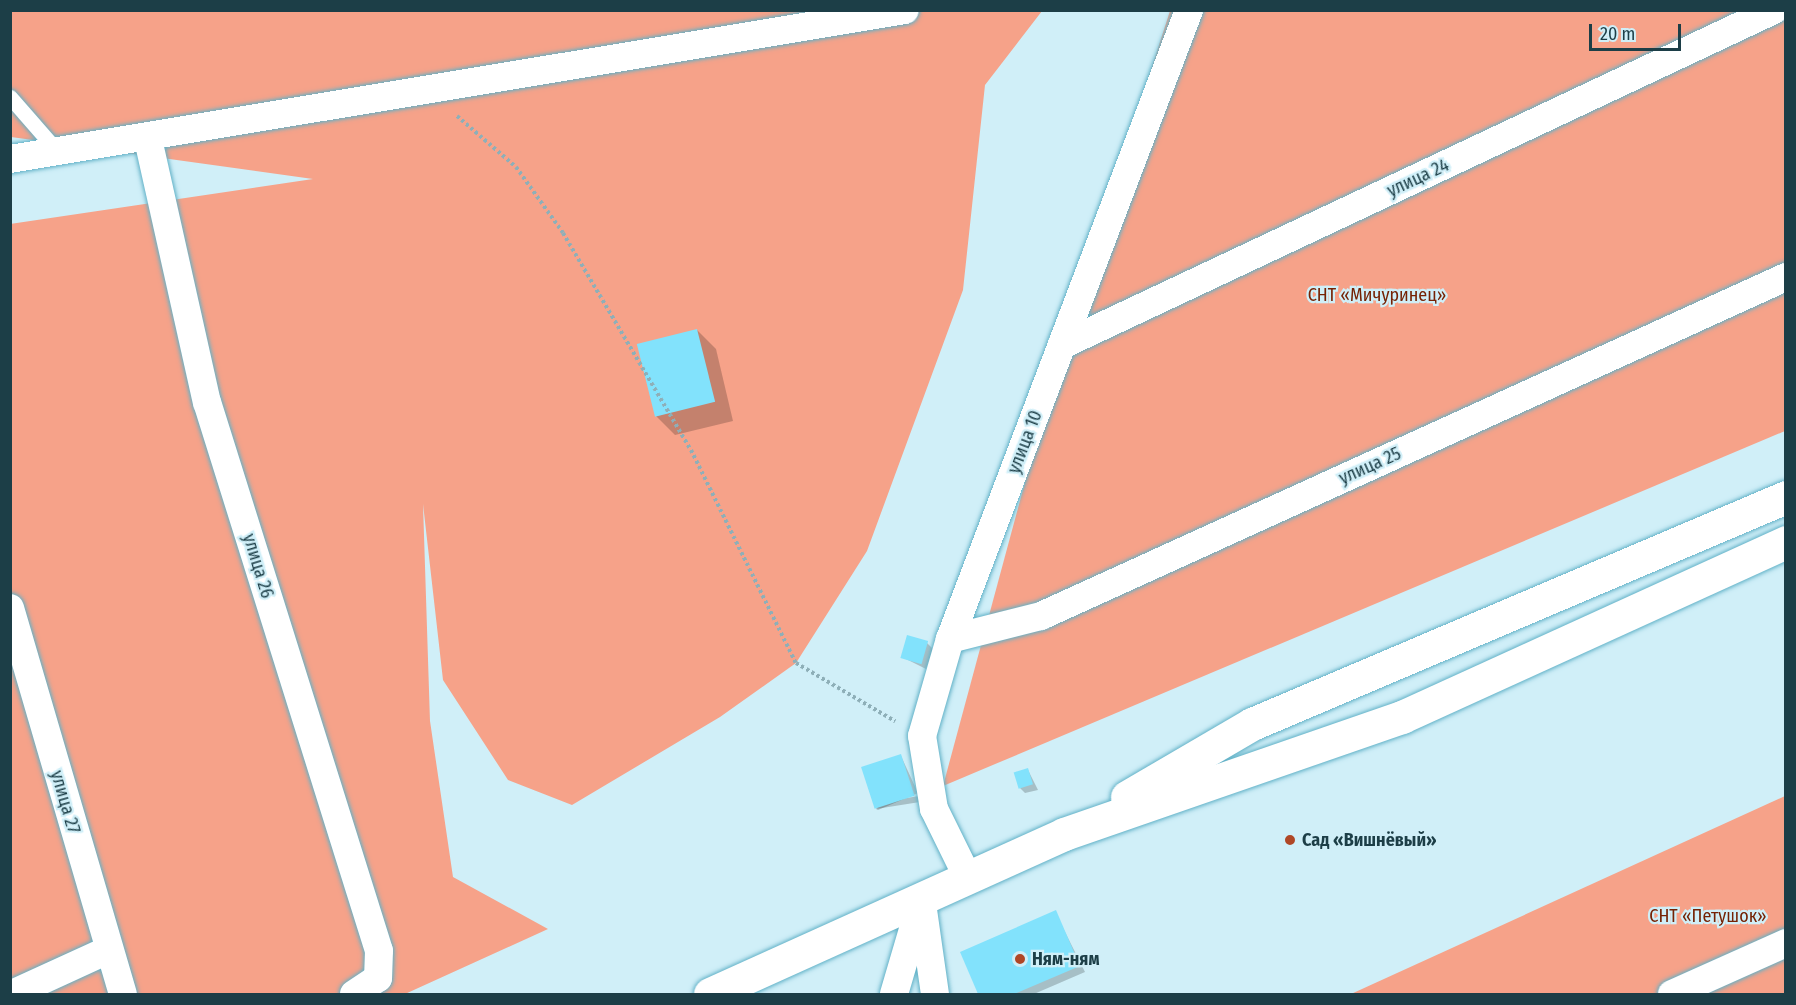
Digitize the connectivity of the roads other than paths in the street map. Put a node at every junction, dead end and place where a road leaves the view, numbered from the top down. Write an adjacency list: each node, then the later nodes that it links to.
1 (905, 10): 5 (street)
2 (1189, 10): 9 (street, улица 10)
3 (1774, 10): 9 (street, улица 24)
4 (10, 98): 6 (lane)
5 (148, 139): 6 (street); 19 (street, улица 26)
6 (58, 152): 7 (street)
7 (10, 159)
8 (1785, 277): 13 (street, улица 25)
9 (1062, 345): 13 (street, улица 10)
10 (1785, 497): 14 (main road)
11 (1785, 542): 14 (main road)
12 (10, 608): 18 (street, улица 27)
13 (950, 639): 15 (street, улица 10)
14 (1064, 834): 15 (main road)
15 (968, 878): 16 (main road)
16 (922, 899): 22 (main road); 23 (street); 24 (street)
17 (1785, 943): 25 (street)
18 (108, 950): 20 (street); 21 (street, улица 27)
19 (362, 990)
20 (12, 994)
21 (123, 994)
22 (710, 994)
23 (894, 994)
24 (935, 994)
25 (1672, 994)

